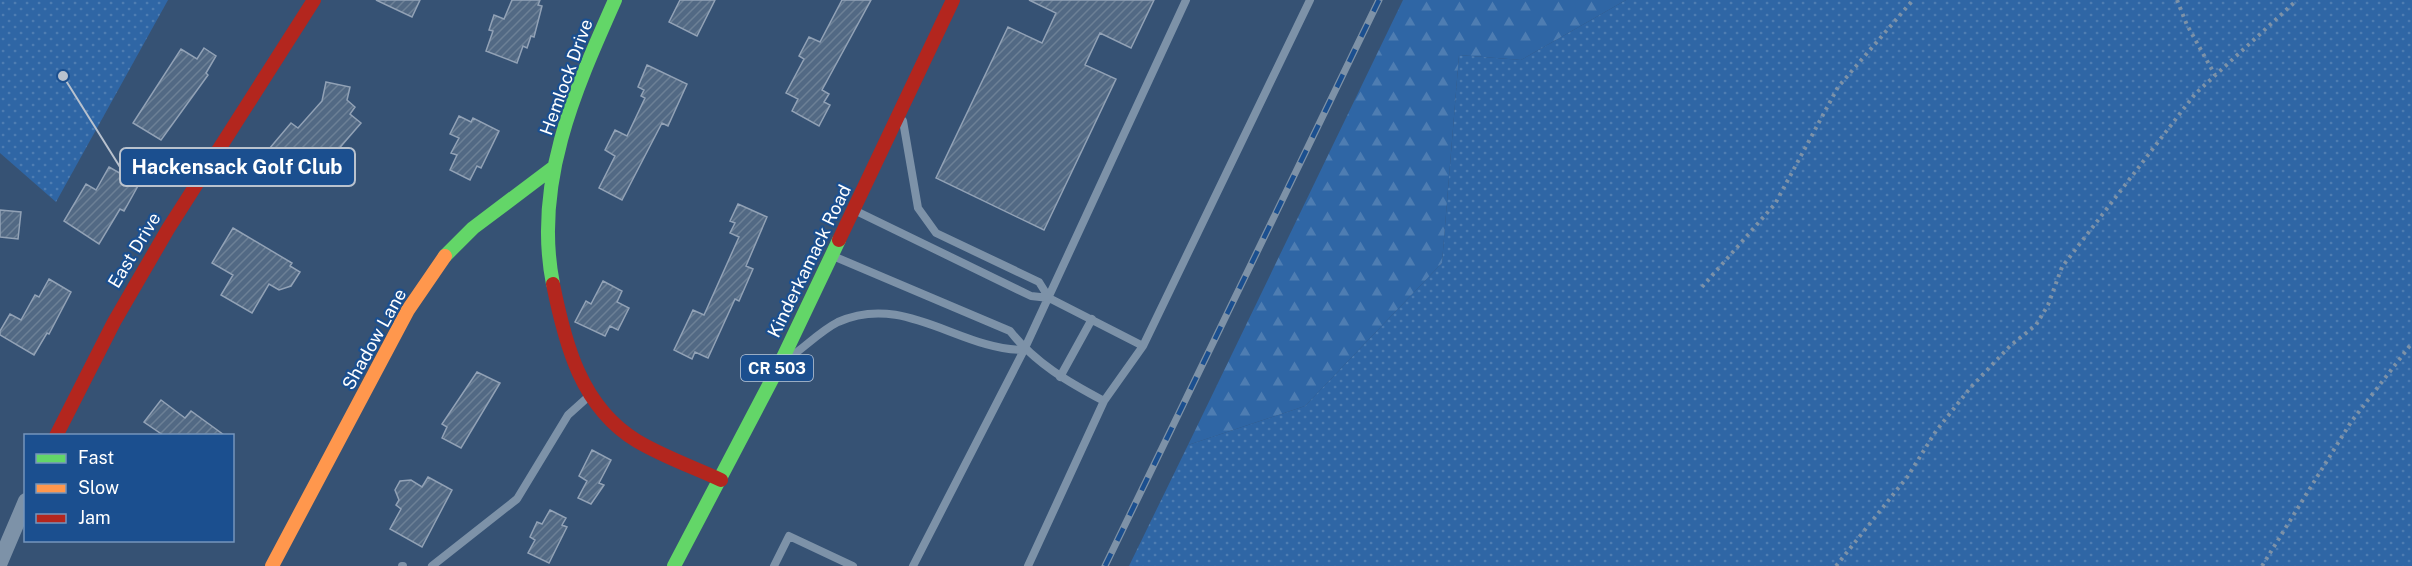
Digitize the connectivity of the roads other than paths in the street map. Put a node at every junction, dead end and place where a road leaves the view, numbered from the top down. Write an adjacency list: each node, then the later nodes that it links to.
1 (314, 0): 18 (street, East Drive)
2 (615, 0): 7 (street, Hemlock Drive)
3 (953, 0): 6 (street, Kinderkamack Road / CR 503)
4 (1186, 0): 10 (lane)
5 (1310, 0): 12 (lane)
6 (901, 111): 8 (street, Kinderkamack Road / CR 503); 10 (lane)
7 (554, 167): 16 (street, Hemlock Drive); 22 (street, Shadow Lane)
8 (854, 210): 9 (street, Kinderkamack Road / CR 503); 10 (lane)
9 (832, 255): 13 (lane); 14 (street, Kinderkamack Road / CR 503)
10 (1049, 298): 11 (lane); 13 (lane)
11 (1092, 319): 12 (lane); 15 (lane)
12 (1143, 346): 17 (lane)
13 (1024, 350): 14 (lane); 15 (lane); 27 (lane)
14 (778, 366): 19 (street, Kinderkamack Road / CR 503)
15 (1060, 377): 17 (lane)
16 (590, 396): 19 (street, Hemlock Drive); 23 (lane)
17 (1104, 401): 28 (lane)
18 (57, 434)
19 (721, 480): 24 (street, Kinderkamack Road / CR 503)
20 (24, 506): 21 (street)
21 (0, 562)
22 (272, 566)
23 (432, 566)
24 (674, 566)
25 (774, 566): 26 (lane)
26 (853, 566)
27 (913, 566)
28 (1028, 566)

